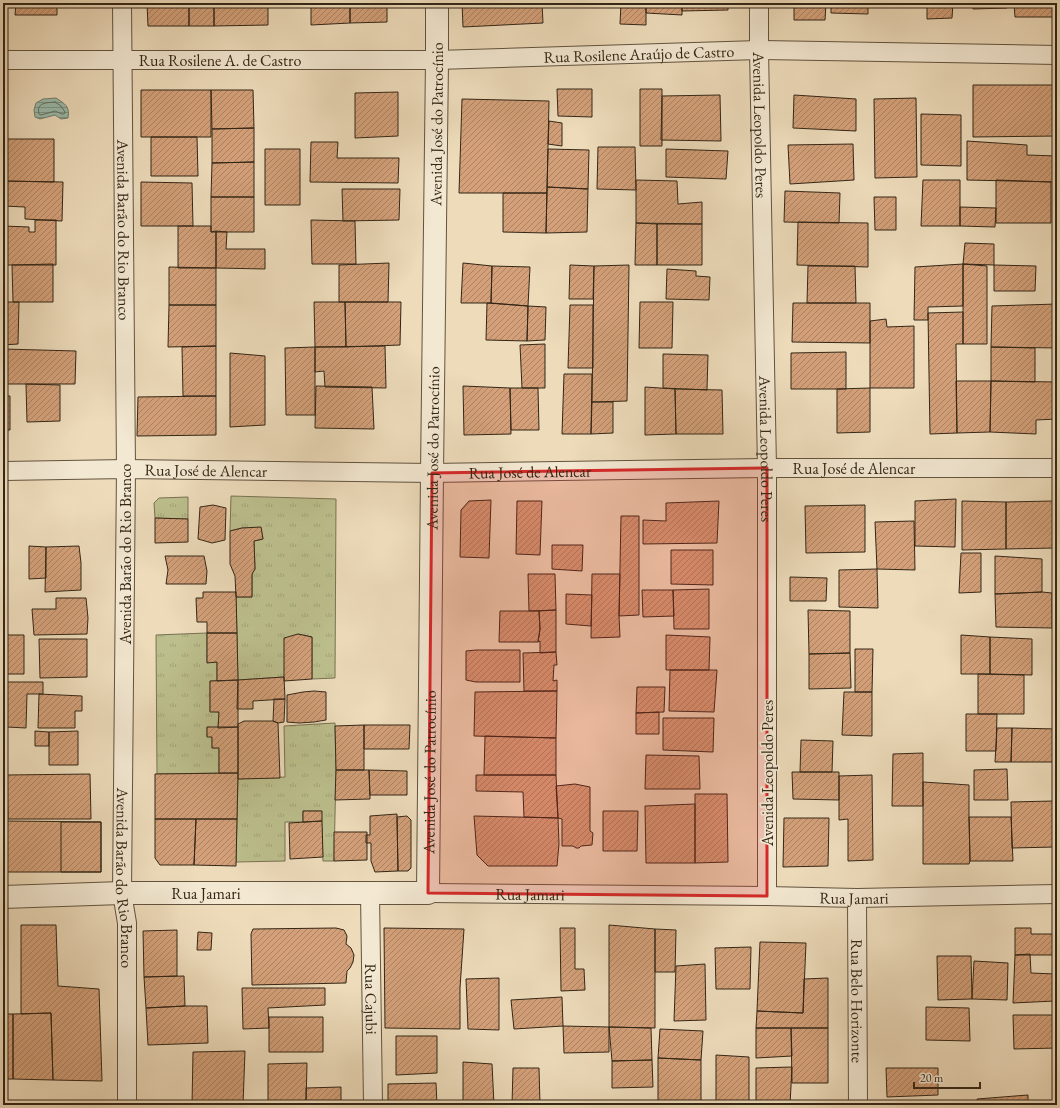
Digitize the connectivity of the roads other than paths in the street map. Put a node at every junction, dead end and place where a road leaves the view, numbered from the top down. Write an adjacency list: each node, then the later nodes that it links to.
1 (122, 3): 8 (street, Avenida Barão do Rio Branco)
2 (437, 3): 7 (street, Avenida José do Patrocínio)
3 (759, 3): 4 (street, Avenida Leopoldo Peres)
4 (759, 50): 5 (street, Rua Rosilene Araújo de Castro); 7 (street, Rua Rosilene Araújo de Castro); 9 (street, Avenida Leopoldo Peres)
5 (1057, 54)
6 (3, 60): 8 (street, Rua Rosilene A. de Castro)
7 (438, 60): 8 (street, Rua Rosilene A. de Castro); 13 (street, Avenida José do Patrocínio)
8 (122, 61): 11 (street, Avenida Barão do Rio Branco)
9 (767, 468): 10 (street, Rua José de Alencar); 13 (street, Rua José de Alencar); 18 (street, Avenida Leopoldo Peres)
10 (1057, 468)
11 (126, 469): 12 (street, Rua José de Alencar); 13 (street, Rua José de Alencar); 14 (street, Avenida Barão do Rio Branco)
12 (3, 471)
13 (432, 473): 16 (street, Avenida José do Patrocínio)
14 (122, 893): 15 (street, Rua Jamari); 19 (street, Rua Jamari); 21 (street, Avenida Barão do Rio Branco)
15 (370, 893): 16 (street, Rua Jamari); 22 (street, Rua Cajubi)
16 (428, 893): 18 (street, Rua Jamari)
17 (1057, 894): 20 (street, Rua Jamari)
18 (767, 896): 20 (street, Rua Jamari)
19 (3, 897)
20 (857, 898): 23 (street, Rua Belo Horizonte)
21 (127, 1105)
22 (373, 1105)
23 (858, 1105)

